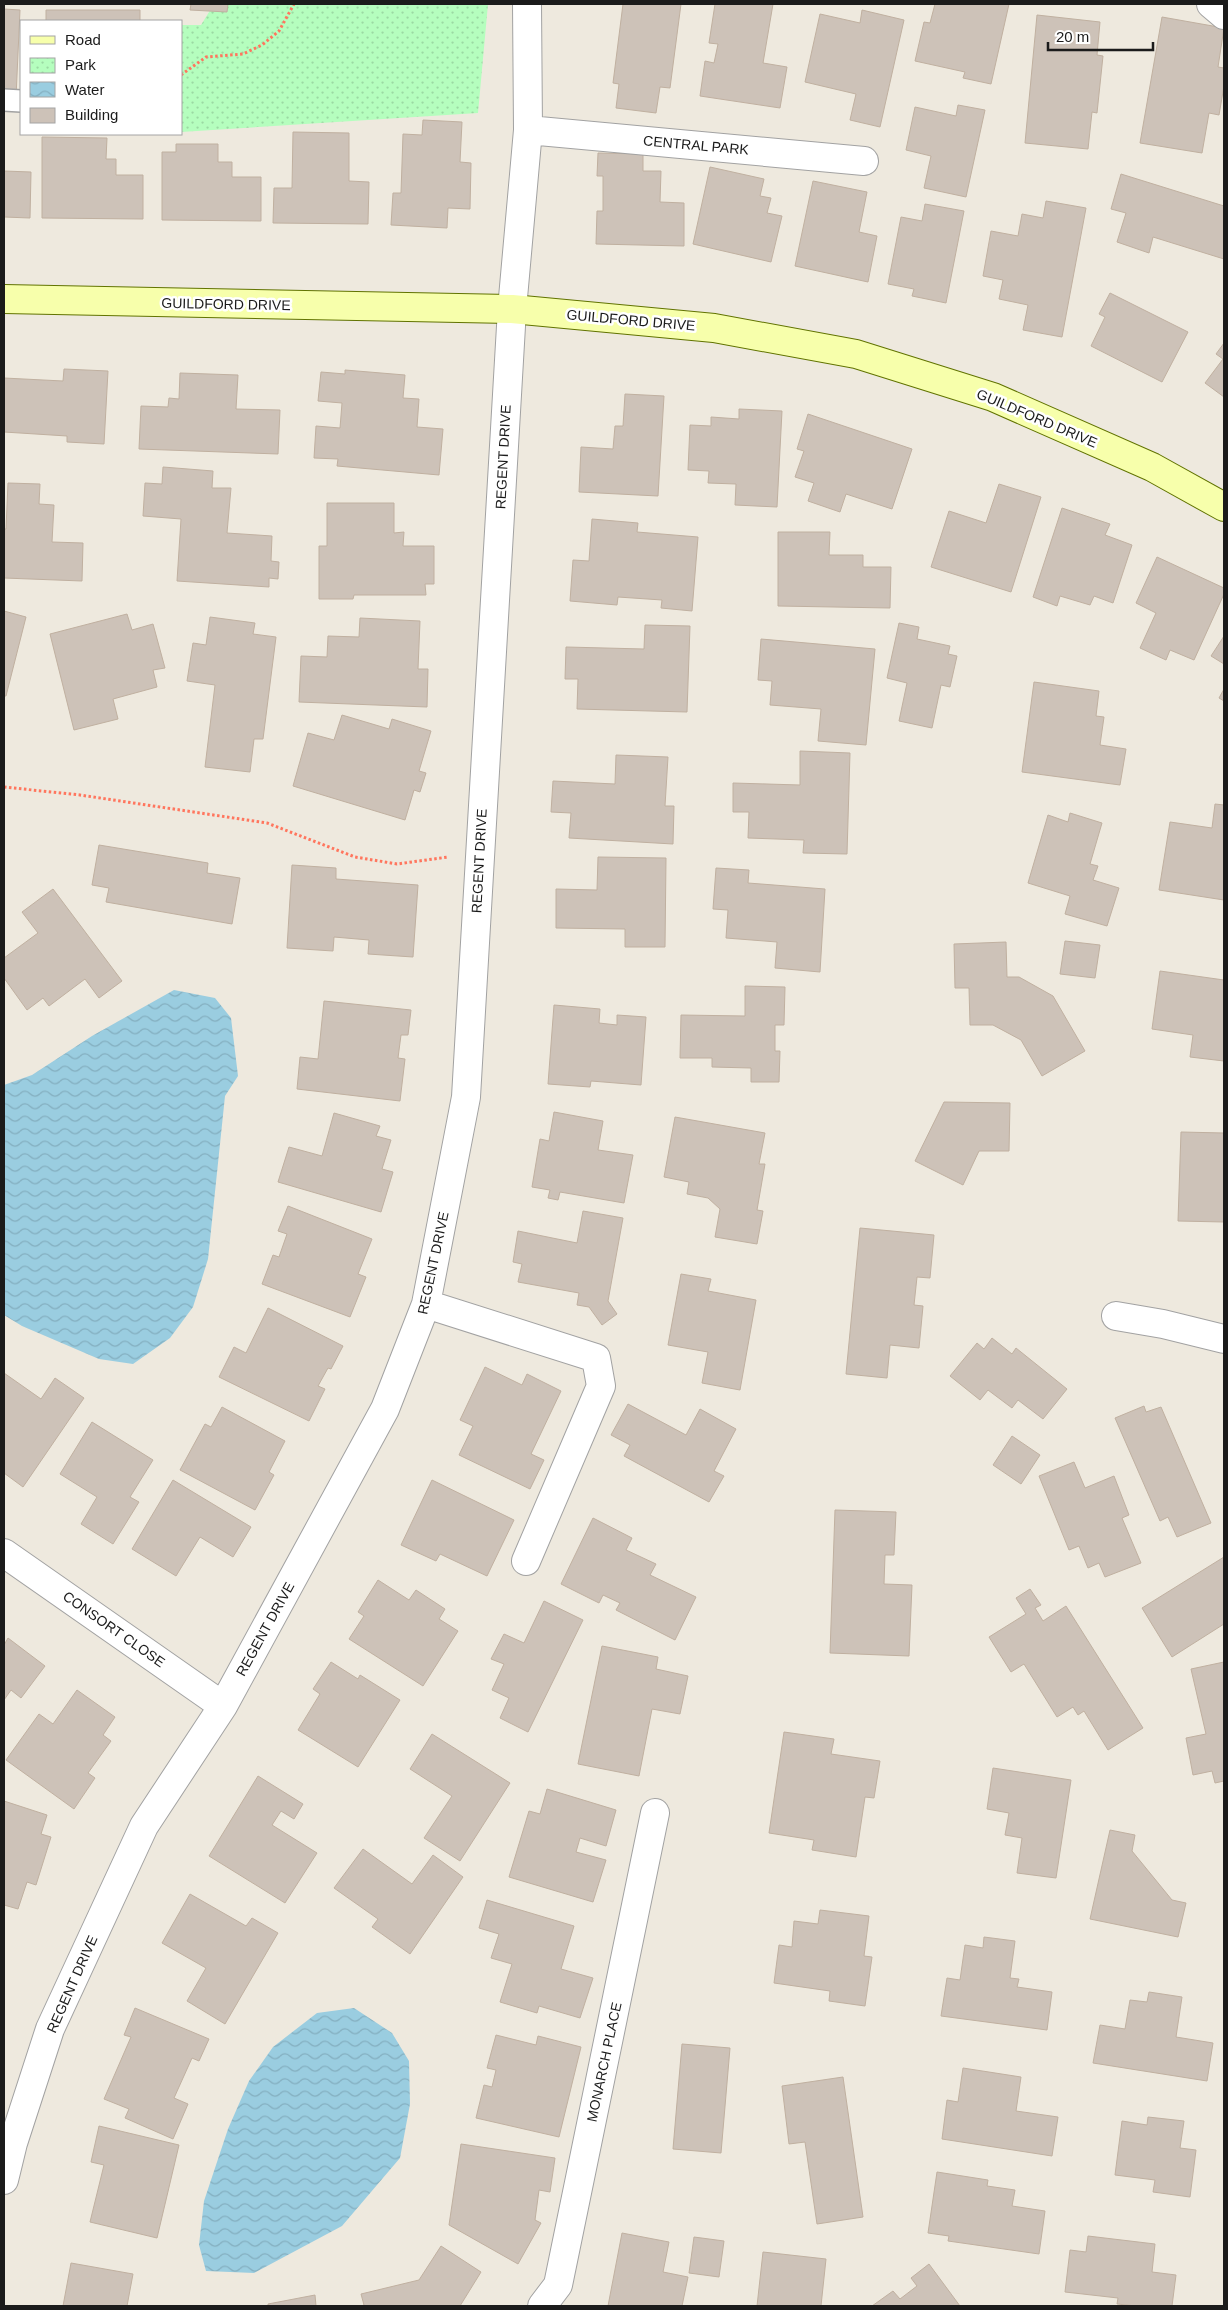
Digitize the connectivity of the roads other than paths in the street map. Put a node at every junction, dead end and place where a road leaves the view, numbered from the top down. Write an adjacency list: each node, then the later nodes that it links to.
1 (527, 4): 6 (street)
2 (1211, 4): 3 (street)
3 (1224, 15)
4 (4, 100): 5 (lane)
5 (20, 101)
6 (528, 130): 7 (street, CENTRAL PARK); 9 (street)
7 (864, 161)
8 (4, 299): 9 (street, GUILDFORD DRIVE)
9 (512, 309): 10 (street, GUILDFORD DRIVE); 11 (street, REGENT DRIVE)
10 (1224, 507)
11 (426, 1304): 15 (street); 16 (street, REGENT DRIVE)
12 (1116, 1316): 13 (street)
13 (1224, 1339)
14 (4, 1553): 16 (street, CONSORT CLOSE)
15 (526, 1561)
16 (223, 1706): 18 (street, REGENT DRIVE)
17 (655, 1813): 19 (street, MONARCH PLACE)
18 (4, 2180)
19 (542, 2306)

